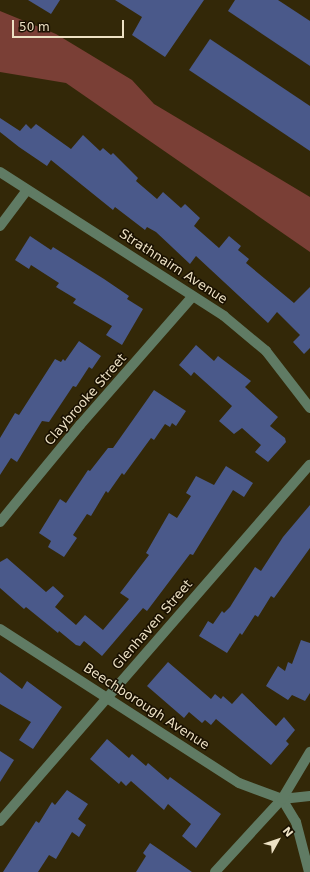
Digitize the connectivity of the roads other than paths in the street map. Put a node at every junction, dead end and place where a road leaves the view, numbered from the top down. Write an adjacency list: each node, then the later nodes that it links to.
1 (0, 172): 2 (street, Strathnairn Avenue)
2 (27, 190): 3 (street); 4 (street, Strathnairn Avenue)
3 (0, 226)
4 (193, 296): 5 (street, Strathnairn Avenue); 7 (street, Claybrooke Street)
5 (310, 408)
6 (310, 465): 9 (street, Glenhaven Street)
7 (0, 522)
8 (0, 629): 9 (street, Beechborough Avenue)
9 (107, 698): 12 (street, Beechborough Avenue); 13 (street, Glenhaven Street)
10 (310, 752): 12 (street)
11 (310, 796): 12 (street)
12 (282, 799): 14 (street); 15 (street)
13 (0, 821)
14 (215, 872)
15 (309, 872)

